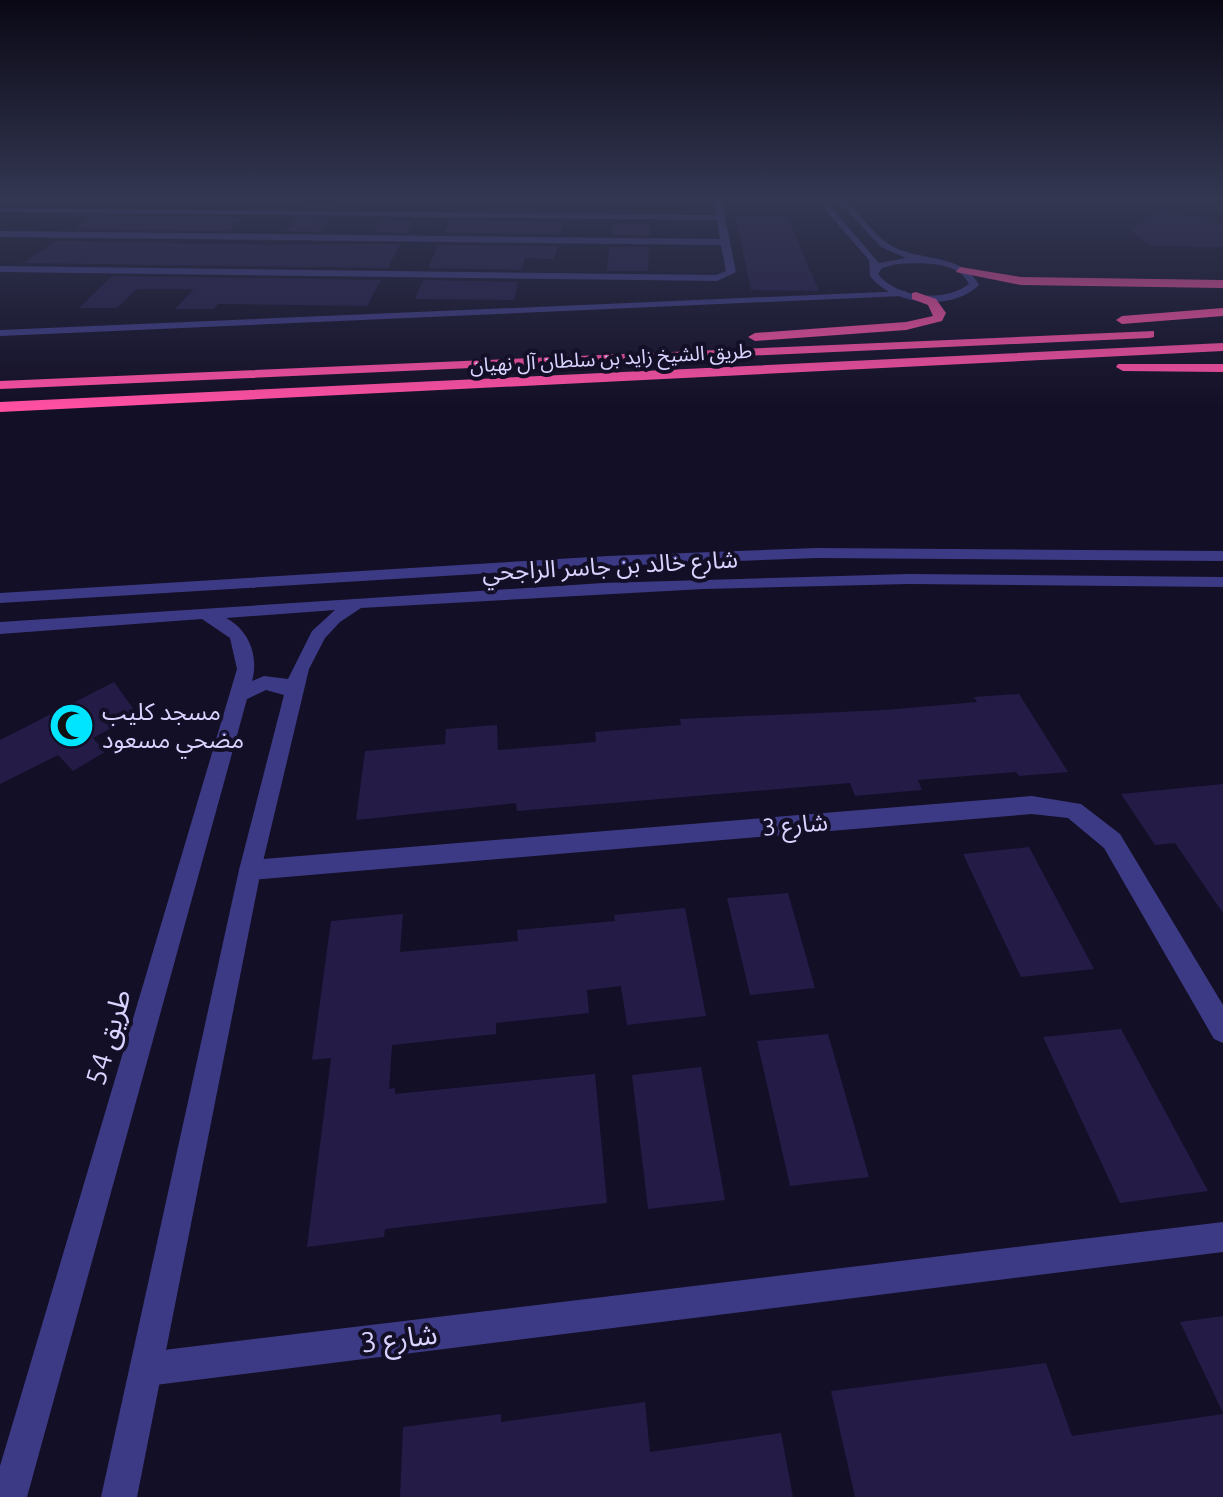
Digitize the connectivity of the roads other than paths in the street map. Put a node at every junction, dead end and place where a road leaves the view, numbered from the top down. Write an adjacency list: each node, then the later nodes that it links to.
1 (310, 268): 8 (street)
2 (730, 268): 8 (street)
3 (874, 268): 9 (street)
4 (884, 268): 9 (street)
5 (951, 268): 7 (street)
6 (0, 269): 8 (street)
7 (960, 270): 10 (highway); 11 (street)
8 (307, 272)
9 (875, 273): 11 (street); 12 (street)
10 (1223, 284)
11 (909, 294): 12 (street); 18 (highway)
12 (843, 295): 14 (street)
13 (1223, 312): 17 (highway)
14 (0, 333)
15 (1161, 333): 17 (highway, طريق الشيخ زايد بن سلطان آل نهيان)
16 (1223, 347): 19 (highway, طريق الشيخ زايد بن سلطان آل نهيان)
17 (821, 350): 18 (highway, طريق الشيخ زايد بن سلطان آل نهيان)
18 (600, 359): 21 (highway, طريق الشيخ زايد بن سلطان آل نهيان)
19 (832, 367): 20 (highway); 22 (highway, طريق الشيخ زايد بن سلطان آل نهيان)
20 (1223, 368)
21 (0, 385)
22 (0, 407)
23 (942, 552): 24 (street, شارع خالد بن جاسر الراجحي); 25 (street, شارع خالد بن جاسر الراجحي); 26 (street)
24 (817, 553): 27 (street); 29 (street, شارع خالد بن جاسر الراجحي)
25 (1223, 556)
26 (956, 578): 27 (street, شارع خالد بن جاسر الراجحي); 28 (street, شارع خالد بن جاسر الراجحي)
27 (803, 581): 30 (street, شارع خالد بن جاسر الراجحي)
28 (1223, 582)
29 (0, 598)
30 (357, 605): 31 (street, شارع خالد بن جاسر الراجحي); 33 (street)
31 (202, 615): 32 (street, شارع خالد بن جاسر الراجحي); 34 (street, طريق 54)
32 (0, 628)
33 (293, 693): 34 (street); 35 (street)
34 (239, 695): 39 (street, طريق 54)
35 (250, 870): 36 (street, شارع 3); 38 (street)
36 (1223, 1030)
37 (1223, 1237): 38 (street, شارع 3)
38 (147, 1369): 40 (street)
39 (9, 1497)
40 (119, 1497)

